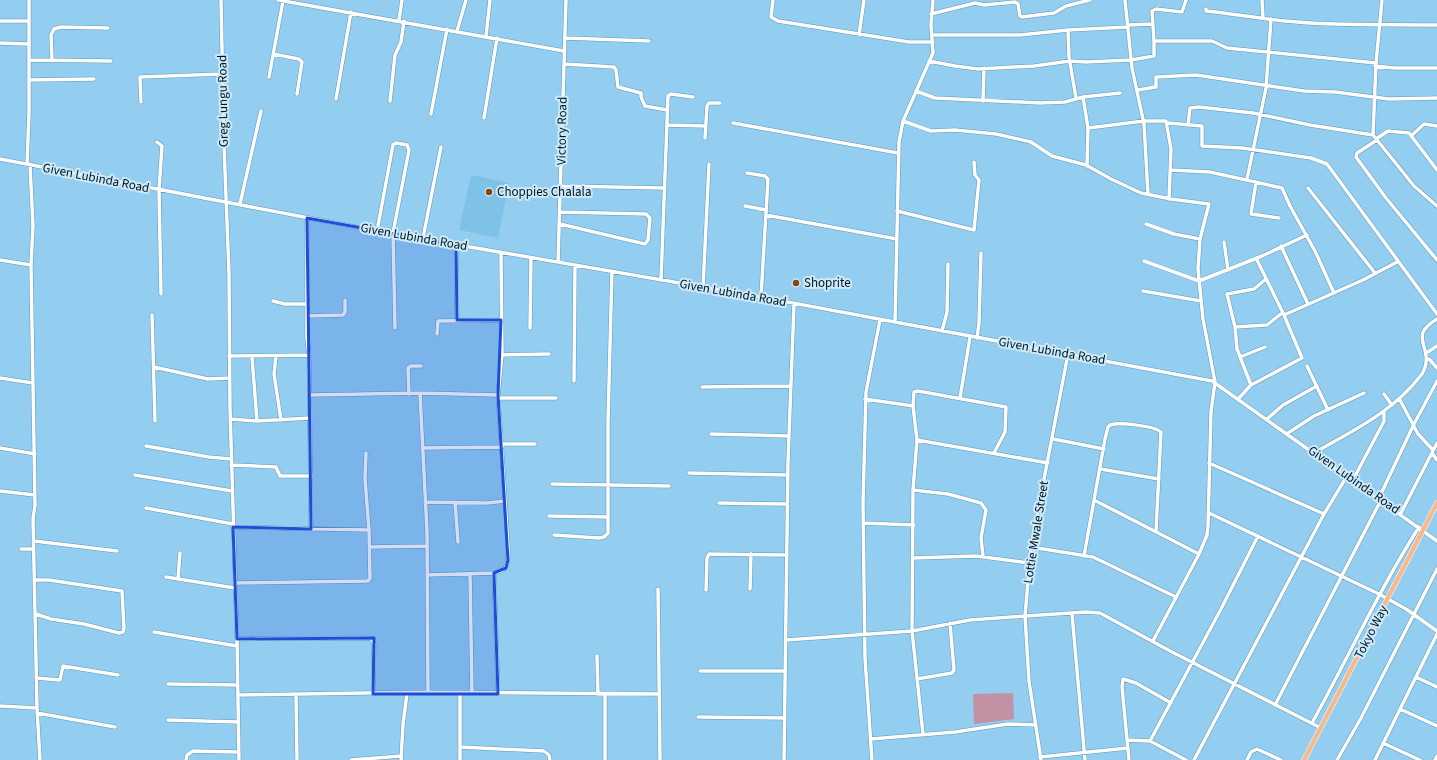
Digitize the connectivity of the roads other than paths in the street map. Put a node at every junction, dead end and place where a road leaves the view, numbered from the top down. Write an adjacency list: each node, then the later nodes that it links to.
1 (29, 0): 26 (street)
2 (221, 0): 59 (street, Greg Lungu Road)
3 (278, 0): 16 (street)
4 (402, 0): 24 (street)
5 (466, 0): 35 (street)
6 (490, 0): 38 (street)
7 (566, 0): 40 (street, Victory Road)
8 (773, 0): 36 (street)
9 (864, 0): 36 (street)
10 (933, 0): 21 (street)
11 (1090, 0): 17 (street)
12 (1125, 0): 31 (street)
13 (1186, 0): 29 (street)
14 (1262, 0): 22 (street)
15 (1382, 0): 28 (street)
16 (283, 1): 18 (street); 48 (street)
17 (1019, 1): 21 (street)
18 (296, 2): 20 (street)
19 (1206, 9): 22 (street)
20 (351, 12): 24 (street); 73 (street)
21 (931, 14): 37 (street)
22 (1263, 18): 23 (street)
23 (1271, 19): 28 (street); 47 (street)
24 (399, 20): 27 (street)
25 (0, 21): 26 (street)
26 (29, 21): 45 (street)
27 (404, 21): 33 (street); 74 (street)
28 (1379, 23): 30 (street); 56 (street)
29 (1152, 24): 31 (street); 42 (street)
30 (1437, 25)
31 (1128, 26): 34 (street); 52 (street)
32 (108, 28): 50 (street)
33 (447, 29): 35 (street); 80 (street)
34 (1068, 30): 37 (street); 54 (street)
35 (457, 31): 38 (street)
36 (859, 35): 43 (street)
37 (932, 35): 43 (street)
38 (486, 36): 39 (street)
39 (497, 38): 46 (street); 82 (street)
40 (565, 38): 41 (street); 46 (street, Victory Road)
41 (649, 41)
42 (1154, 41): 47 (street); 52 (street)
43 (933, 42): 53 (street)
44 (0, 43): 45 (street)
45 (28, 44): 49 (street)
46 (564, 51): 55 (street, Victory Road)
47 (1269, 52): 56 (street); 63 (street)
48 (273, 54): 60 (street); 67 (street)
49 (29, 60): 50 (street); 62 (street)
50 (52, 60): 51 (street)
51 (111, 60)
52 (1131, 60): 54 (street); 64 (street)
53 (929, 61): 57 (street); 65 (street)
54 (1070, 61): 57 (street); 71 (street)
55 (564, 64): 78 (street); 110 (street, Victory Road)
56 (1375, 65): 58 (street); 68 (street)
57 (984, 68): 75 (street)
58 (1437, 68)
59 (222, 74): 76 (street); 116 (street, Greg Lungu Road)
60 (269, 77)
61 (94, 79): 62 (street)
62 (29, 80): 102 (street)
63 (1266, 86): 64 (street); 68 (street); 81 (street)
64 (1138, 90): 84 (street)
65 (916, 91): 75 (street); 83 (street)
66 (1120, 93): 70 (street)
67 (297, 94)
68 (1375, 96): 72 (street); 92 (street)
69 (693, 97): 78 (street)
70 (1083, 97): 71 (street); 91 (street)
71 (1076, 98): 75 (street)
72 (1437, 98)
73 (336, 99)
74 (390, 101)
75 (983, 101)
76 (141, 102)
77 (720, 103): 89 (street)
78 (667, 110): 87 (street)
79 (261, 111): 117 (street)
80 (431, 114)
81 (1260, 116): 88 (street); 92 (street); 98 (street)
82 (484, 118)
83 (903, 121): 99 (street); 104 (street)
84 (1144, 122): 86 (street); 91 (street); 114 (street)
85 (733, 123): 99 (street)
86 (1168, 123): 88 (street); 105 (street)
87 (667, 124): 89 (street); 111 (street)
88 (1188, 125): 98 (street)
89 (706, 126): 94 (street)
90 (1437, 126): 93 (street)
91 (1088, 128): 104 (street)
92 (1373, 135): 95 (street)
93 (1411, 136): 95 (street); 106 (street)
94 (706, 138)
95 (1377, 139): 119 (street); 142 (street)
96 (156, 142): 113 (street)
97 (441, 147): 131 (street)
98 (1253, 150): 108 (street); 145 (street)
99 (898, 153): 121 (street)
100 (0, 159): 102 (street, Given Lubinda Road)
101 (974, 162): 121 (street)
102 (28, 164): 113 (street, Given Lubinda Road); 147 (street)
103 (709, 164): 155 (street)
104 (1088, 166): 114 (street)
105 (1171, 170): 108 (street); 115 (street)
106 (1437, 170)
107 (747, 173): 120 (street)
108 (1247, 179): 109 (street)
109 (1256, 182): 125 (street); 130 (street)
110 (561, 186): 111 (street); 122 (street, Victory Road)
111 (665, 188): 152 (street)
112 (1308, 188): 151 (street)
113 (159, 190): 116 (street, Given Lubinda Road); 158 (street)
114 (1148, 194): 115 (street)
115 (1168, 199): 133 (street)
116 (226, 202): 117 (street, Given Lubinda Road); 189 (street, Greg Lungu Road)
117 (240, 204): 124 (street, Given Lubinda Road)
118 (745, 206): 120 (street)
119 (1437, 206)
120 (766, 210): 123 (street)
121 (897, 211): 132 (street)
122 (560, 212): 126 (street, Victory Road); 126 (street)
123 (766, 215): 132 (street); 159 (street)
124 (307, 218): 128 (street, Given Lubinda Road); 163 (street)
125 (1279, 218)
126 (560, 224): 144 (street, Victory Road)
127 (1146, 224): 133 (street)
128 (377, 231): 129 (street, Given Lubinda Road); 129 (street)
129 (393, 233): 131 (street, Given Lubinda Road); 176 (street)
130 (1307, 234): 136 (street); 157 (street)
131 (422, 238): 135 (street, Given Lubinda Road)
132 (897, 239): 174 (street)
133 (1200, 239): 154 (street)
134 (1224, 242): 149 (street)
135 (456, 245): 137 (street, Given Lubinda Road); 171 (street)
136 (1281, 246): 140 (street); 165 (street)
137 (501, 253): 139 (street, Given Lubinda Road); 172 (street)
138 (982, 253): 181 (street)
139 (531, 258): 144 (street, Given Lubinda Road); 177 (street)
140 (1256, 258): 149 (street); 153 (street)
141 (0, 260): 147 (street)
142 (1437, 260)
143 (1144, 261): 154 (street)
144 (558, 262): 148 (street, Given Lubinda Road)
145 (1398, 262): 151 (street); 167 (street)
146 (948, 264): 178 (street)
147 (31, 265): 203 (street)
148 (575, 265): 150 (street, Given Lubinda Road); 201 (street)
149 (1228, 270): 154 (street)
150 (612, 271): 152 (street, Given Lubinda Road); 261 (street)
151 (1375, 273): 157 (street)
152 (662, 280): 155 (street, Given Lubinda Road)
153 (1266, 280): 166 (street); 175 (street)
154 (1199, 281): 162 (street)
155 (703, 288): 159 (street, Given Lubinda Road)
156 (1143, 291): 162 (street)
157 (1334, 293): 165 (street)
158 (162, 294)
159 (760, 298): 164 (street, Given Lubinda Road)
160 (344, 300): 169 (street)
161 (273, 301): 163 (street)
162 (1201, 301): 202 (street)
163 (307, 304): 169 (street)
164 (794, 304): 173 (street, Given Lubinda Road); 204 (street)
165 (1308, 304): 166 (street)
166 (1283, 314): 175 (street); 205 (street)
167 (1437, 314)
168 (152, 315): 196 (street)
169 (307, 316): 187 (street)
170 (1437, 319): 184 (street)
171 (457, 320): 172 (street); 179 (street)
172 (501, 320): 188 (street)
173 (880, 320): 174 (street, Given Lubinda Road); 217 (street)
174 (895, 322): 178 (street, Given Lubinda Road)
175 (1235, 327): 192 (street)
176 (395, 328)
177 (530, 328)
178 (942, 332): 180 (street, Given Lubinda Road)
179 (437, 334)
180 (970, 336): 181 (street, Given Lubinda Road); 215 (street)
181 (977, 338): 186 (street, Given Lubinda Road)
182 (1437, 346): 184 (street)
183 (1265, 348): 192 (street)
184 (1428, 352): 193 (street)
185 (549, 354): 188 (street)
186 (1068, 354): 202 (street, Given Lubinda Road); 233 (street, Lottie Mwale Street)
187 (309, 355): 190 (street); 212 (street)
188 (502, 355): 213 (street)
189 (229, 356): 191 (street); 199 (street, Greg Lungu Road)
190 (276, 356): 191 (street); 227 (street)
191 (252, 357): 228 (street)
192 (1240, 357): 205 (street)
193 (1429, 359): 197 (street); 218 (street)
194 (420, 366): 210 (street)
195 (1307, 366): 206 (street)
196 (154, 367): 199 (street); 226 (street)
197 (1437, 368)
198 (0, 378): 203 (street)
199 (229, 378): 224 (street, Greg Lungu Road)
200 (1437, 381): 229 (street)
201 (574, 382)
202 (1215, 382): 216 (street, Given Lubinda Road); 250 (street)
203 (34, 383): 246 (street)
204 (790, 386): 207 (street); 232 (street)
205 (1251, 386): 216 (street)
206 (1317, 386): 221 (street); 225 (street)
207 (702, 387)
208 (420, 393): 210 (street); 213 (street); 240 (street)
209 (1364, 393): 221 (street)
210 (409, 394): 212 (street)
211 (1384, 394): 219 (street)
212 (310, 395): 223 (street)
213 (498, 396): 214 (street); 238 (street)
214 (556, 398)
215 (960, 398): 220 (street); 244 (street)
216 (1239, 398): 225 (street, Given Lubinda Road)
217 (866, 399): 220 (street); 281 (street)
218 (1400, 400): 219 (street); 229 (street)
219 (1392, 405): 222 (street)
220 (913, 406): 234 (street)
221 (1328, 410): 230 (street)
222 (1384, 412): 245 (street); 259 (street)
223 (310, 418): 227 (street); 256 (street)
224 (230, 419): 228 (street); 247 (street, Greg Lungu Road)
225 (1267, 419): 230 (street, Given Lubinda Road)
226 (155, 420)
227 (281, 420): 228 (street)
228 (257, 421)
229 (1414, 424): 242 (street); 267 (street)
230 (1288, 433): 245 (street, Given Lubinda Road)
231 (712, 434): 232 (street)
232 (789, 436): 255 (street)
233 (1053, 438): 241 (street); 249 (street, Lottie Mwale Street)
234 (917, 440): 244 (street); 263 (street)
235 (1437, 443): 242 (street)
236 (535, 444): 238 (street)
237 (146, 446): 247 (street)
238 (502, 446): 240 (street); 269 (street)
239 (0, 448): 246 (street)
240 (422, 448): 270 (street)
241 (1104, 449): 252 (street); 258 (street)
242 (1433, 452): 248 (street); 278 (street)
243 (366, 453): 286 (street)
244 (994, 453): 249 (street)
245 (1314, 453): 257 (street, Given Lubinda Road)
246 (35, 454): 266 (street)
247 (231, 460): 251 (street, Greg Lungu Road)
248 (1437, 460)
249 (1048, 463): 295 (street, Lottie Mwale Street)
250 (1209, 463): 276 (street); 277 (street)
251 (231, 465): 256 (street); 265 (street, Greg Lungu Road)
252 (1100, 469): 258 (street); 268 (street)
253 (689, 473): 255 (street)
254 (135, 475): 265 (street)
255 (788, 475): 273 (street)
256 (311, 476): 285 (street)
257 (1347, 476): 259 (street, Given Lubinda Road); 277 (street)
258 (1159, 479): 287 (street)
259 (1353, 480): 267 (street, Given Lubinda Road)
260 (552, 484): 261 (street)
261 (608, 485): 262 (street); 280 (street)
262 (669, 486)
263 (913, 490): 282 (street); 303 (street)
264 (0, 491): 266 (street)
265 (232, 491): 283 (street, Greg Lungu Road)
266 (35, 495): 290 (street)
267 (1380, 499): 278 (street, Given Lubinda Road); 313 (street)
268 (1094, 500): 287 (street); 304 (street)
269 (505, 501): 271 (street); 309 (street)
270 (425, 502): 271 (street); 293 (street)
271 (455, 502): 292 (street)
272 (719, 503): 273 (street)
273 (787, 504): 302 (street)
274 (1437, 504): 284 (main road, Tokyo Way)
275 (146, 508): 283 (street)
276 (1209, 513): 289 (street); 301 (street)
277 (1324, 514): 305 (street)
278 (1401, 514): 284 (street, Given Lubinda Road)
279 (549, 516): 280 (street)
280 (608, 517): 288 (street)
281 (863, 523): 282 (street); 331 (street)
282 (914, 525): 306 (street)
283 (233, 526): 285 (street); 316 (street, Greg Lungu Road)
284 (1421, 528): 291 (street, Given Lubinda Road); 320 (street); 322 (main road, Tokyo Way)
285 (311, 529): 286 (street)
286 (369, 530): 294 (street)
287 (1156, 531): 301 (street)
288 (554, 535)
289 (1258, 536): 305 (street); 340 (street)
290 (34, 541): 297 (street); 298 (street)
291 (1437, 541)
292 (458, 542)
293 (426, 546): 294 (street); 311 (street)
294 (370, 547): 316 (street)
295 (1031, 547): 304 (street); 307 (street, Lottie Mwale Street)
296 (21, 549): 297 (street)
297 (34, 549): 315 (street)
298 (117, 552)
299 (180, 553): 314 (street)
300 (750, 554): 302 (street); 318 (street); 319 (street)
301 (1199, 554): 321 (street)
302 (787, 555): 334 (street)
303 (982, 556): 306 (street); 307 (street)
304 (1084, 556): 321 (street)
305 (1302, 556): 313 (street); 348 (street)
306 (914, 558): 328 (street)
307 (1029, 562): 326 (street, Lottie Mwale Street)
308 (1437, 569): 325 (street)
309 (494, 573): 310 (street); 356 (street)
310 (470, 574): 311 (street); 353 (street)
311 (426, 575): 351 (street)
312 (166, 576): 314 (street)
313 (1341, 577): 320 (street); 363 (street)
314 (178, 579): 316 (street)
315 (34, 580): 323 (street); 323 (street)
316 (235, 585): 333 (street, Greg Lungu Road)
317 (658, 589): 359 (street)
318 (750, 589)
319 (706, 590)
320 (1379, 594): 322 (street); 337 (street)
321 (1176, 597): 335 (street)
322 (1388, 599): 325 (street); 338 (main road, Tokyo Way)
323 (36, 614): 345 (street)
324 (1072, 614): 326 (street); 335 (street); 384 (street)
325 (1414, 614): 329 (street); 408 (street)
326 (1025, 616): 327 (street); 373 (street, Lottie Mwale Street)
327 (950, 623): 328 (street); 346 (street)
328 (912, 631): 331 (street); 346 (street)
329 (1437, 631)
330 (154, 632): 336 (street)
331 (864, 634): 334 (street); 378 (street)
332 (1437, 634): 344 (street)
333 (237, 639): 336 (street, Greg Lungu Road); 354 (street)
334 (786, 640): 342 (street)
335 (1153, 641): 340 (street)
336 (237, 646): 349 (street, Greg Lungu Road)
337 (1351, 650): 338 (street); 372 (street)
338 (1359, 655): 376 (main road, Tokyo Way)
339 (597, 656): 357 (street)
340 (1193, 663): 348 (street); 362 (street)
341 (700, 671): 342 (street)
342 (785, 671): 369 (street)
343 (118, 675): 345 (street)
344 (1416, 677): 350 (street); 366 (street)
345 (36, 678): 365 (street)
346 (917, 680): 377 (street)
347 (168, 684): 349 (street)
348 (1235, 684): 363 (street); 404 (street)
349 (238, 685): 360 (street, Greg Lungu Road)
350 (1437, 687)
351 (428, 692): 352 (street); 355 (street)
352 (460, 693): 353 (street); 382 (street)
353 (472, 693): 356 (street)
354 (373, 694): 355 (street); 361 (street)
355 (407, 694): 388 (street)
356 (498, 694): 357 (street)
357 (598, 694): 358 (street)
358 (605, 694): 359 (street); 397 (street)
359 (659, 694): 398 (street)
360 (238, 695): 361 (street); 371 (street, Greg Lungu Road)
361 (296, 695): 393 (street)
362 (1171, 703): 379 (street); 380 (street)
363 (1275, 705): 372 (street)
364 (0, 706): 365 (street)
365 (37, 708): 367 (street)
366 (1400, 709): 374 (street); 381 (street)
367 (37, 713): 375 (street); 390 (street)
368 (698, 717): 369 (street)
369 (785, 718): 399 (street)
370 (168, 720): 371 (street)
371 (238, 722): 385 (street, Greg Lungu Road)
372 (1312, 723): 376 (street)
373 (1036, 725): 377 (street); 389 (street, Lottie Mwale Street)
374 (1437, 726)
375 (115, 727)
376 (1321, 728): 407 (main road, Tokyo Way)
377 (923, 734): 378 (street)
378 (871, 739): 400 (street)
379 (1127, 740): 380 (street); 383 (street)
380 (1150, 741): 403 (street)
381 (1383, 743): 386 (street); 409 (street)
382 (460, 747): 395 (street); 396 (street)
383 (1128, 748): 384 (street); 402 (street)
384 (1084, 751): 389 (street); 401 (street)
385 (238, 752): 391 (street); 392 (street, Greg Lungu Road)
386 (1408, 755): 410 (street); 411 (street)
387 (1437, 756): 412 (street)
388 (401, 758): 394 (street)
389 (1040, 758)
390 (40, 760)
391 (186, 760)
392 (238, 760)
393 (297, 760)
394 (351, 760)
395 (460, 760)
396 (550, 760)
397 (605, 760)
398 (660, 760)
399 (784, 760)
400 (872, 760)
401 (1085, 760)
402 (1129, 760)
403 (1186, 760)
404 (1194, 760)
405 (1247, 760): 406 (street)
406 (1281, 760)
407 (1304, 760)
408 (1337, 760)
409 (1375, 760)
410 (1406, 760)
411 (1420, 760)
412 (1435, 760)

